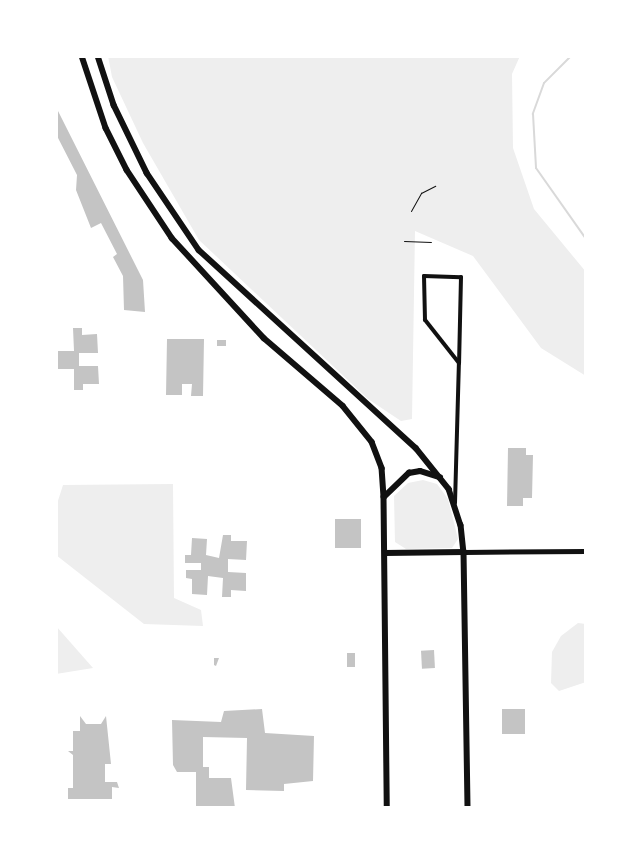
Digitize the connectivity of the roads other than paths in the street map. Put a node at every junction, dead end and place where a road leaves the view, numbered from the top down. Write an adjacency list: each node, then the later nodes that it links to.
1 (82, 56): 5 (main road)
2 (98, 56): 4 (main road)
3 (459, 363): 3 (street); 6 (street)
4 (442, 478): 5 (main road); 6 (main road)
5 (384, 497): 9 (main road)
6 (455, 503): 8 (main road)
7 (586, 551): 8 (street)
8 (464, 552): 9 (main road); 11 (main road)
9 (384, 553): 10 (main road)
10 (387, 808)
11 (468, 808)

